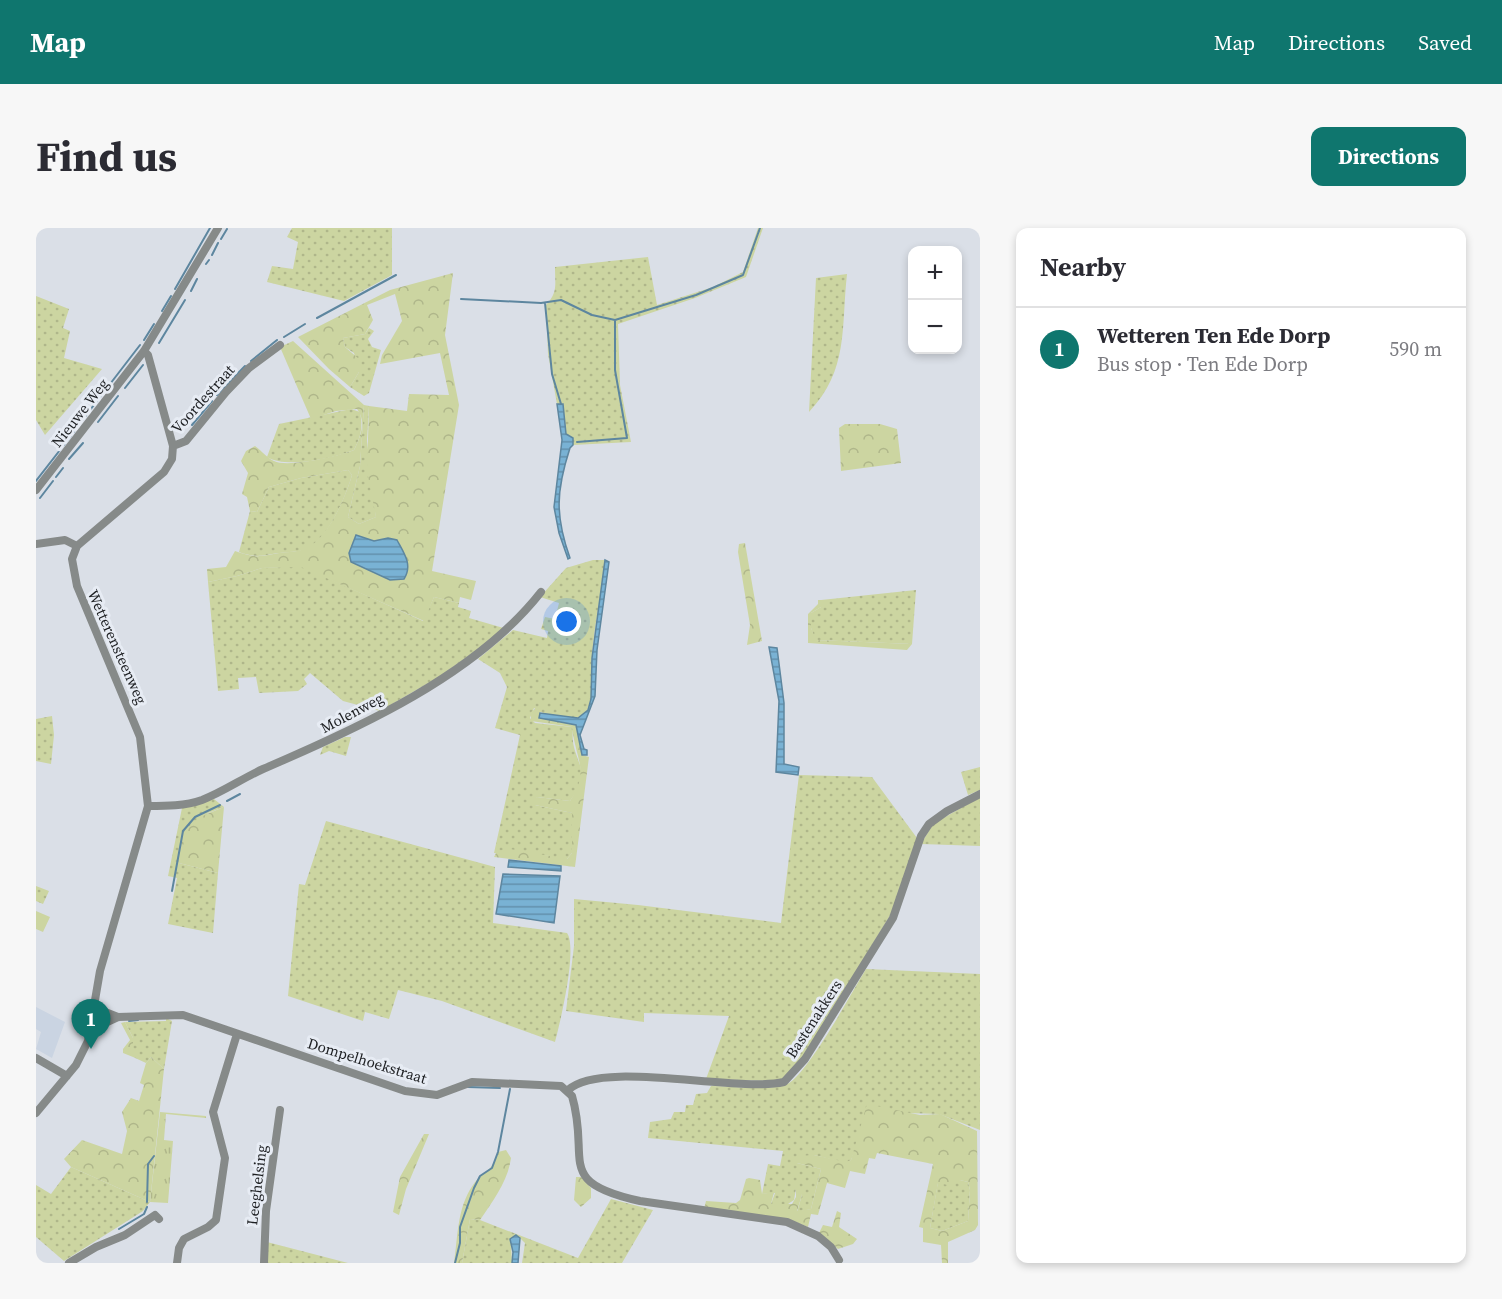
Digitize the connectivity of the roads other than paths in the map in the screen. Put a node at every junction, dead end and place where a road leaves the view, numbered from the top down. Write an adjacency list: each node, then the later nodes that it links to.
1 (218, 228): 3 (street)
2 (280, 345): 4 (street, Voordestraat)
3 (144, 351): 4 (street); 5 (street, Nieuwe Weg)
4 (173, 446): 7 (street)
5 (36, 490)
6 (36, 543): 7 (street)
7 (77, 546): 10 (street, Wetterensteenweg)
8 (541, 592): 10 (street, Molenweg)
9 (980, 794): 17 (street, Bastenakkers)
10 (148, 806): 11 (street, Wetterensteenweg)
11 (95, 1008): 12 (street, Dompelhoekstraat); 13 (street, Wetterensteenweg)
12 (118, 1017): 13 (street, Dompelhoekstraat); 14 (street, Dompelhoekstraat)
13 (92, 1029): 16 (street, Wetterensteenweg)
14 (237, 1034): 17 (street, Dompelhoekstraat); 23 (street)
15 (36, 1058): 16 (street)
16 (67, 1076): 19 (street, Wetterensteenweg)
17 (568, 1090): 21 (street)
18 (280, 1110): 24 (street, Leeghelsing)
19 (36, 1113)
20 (159, 1219): 22 (street)
21 (839, 1260)
22 (69, 1263)
23 (177, 1263)
24 (264, 1263)

